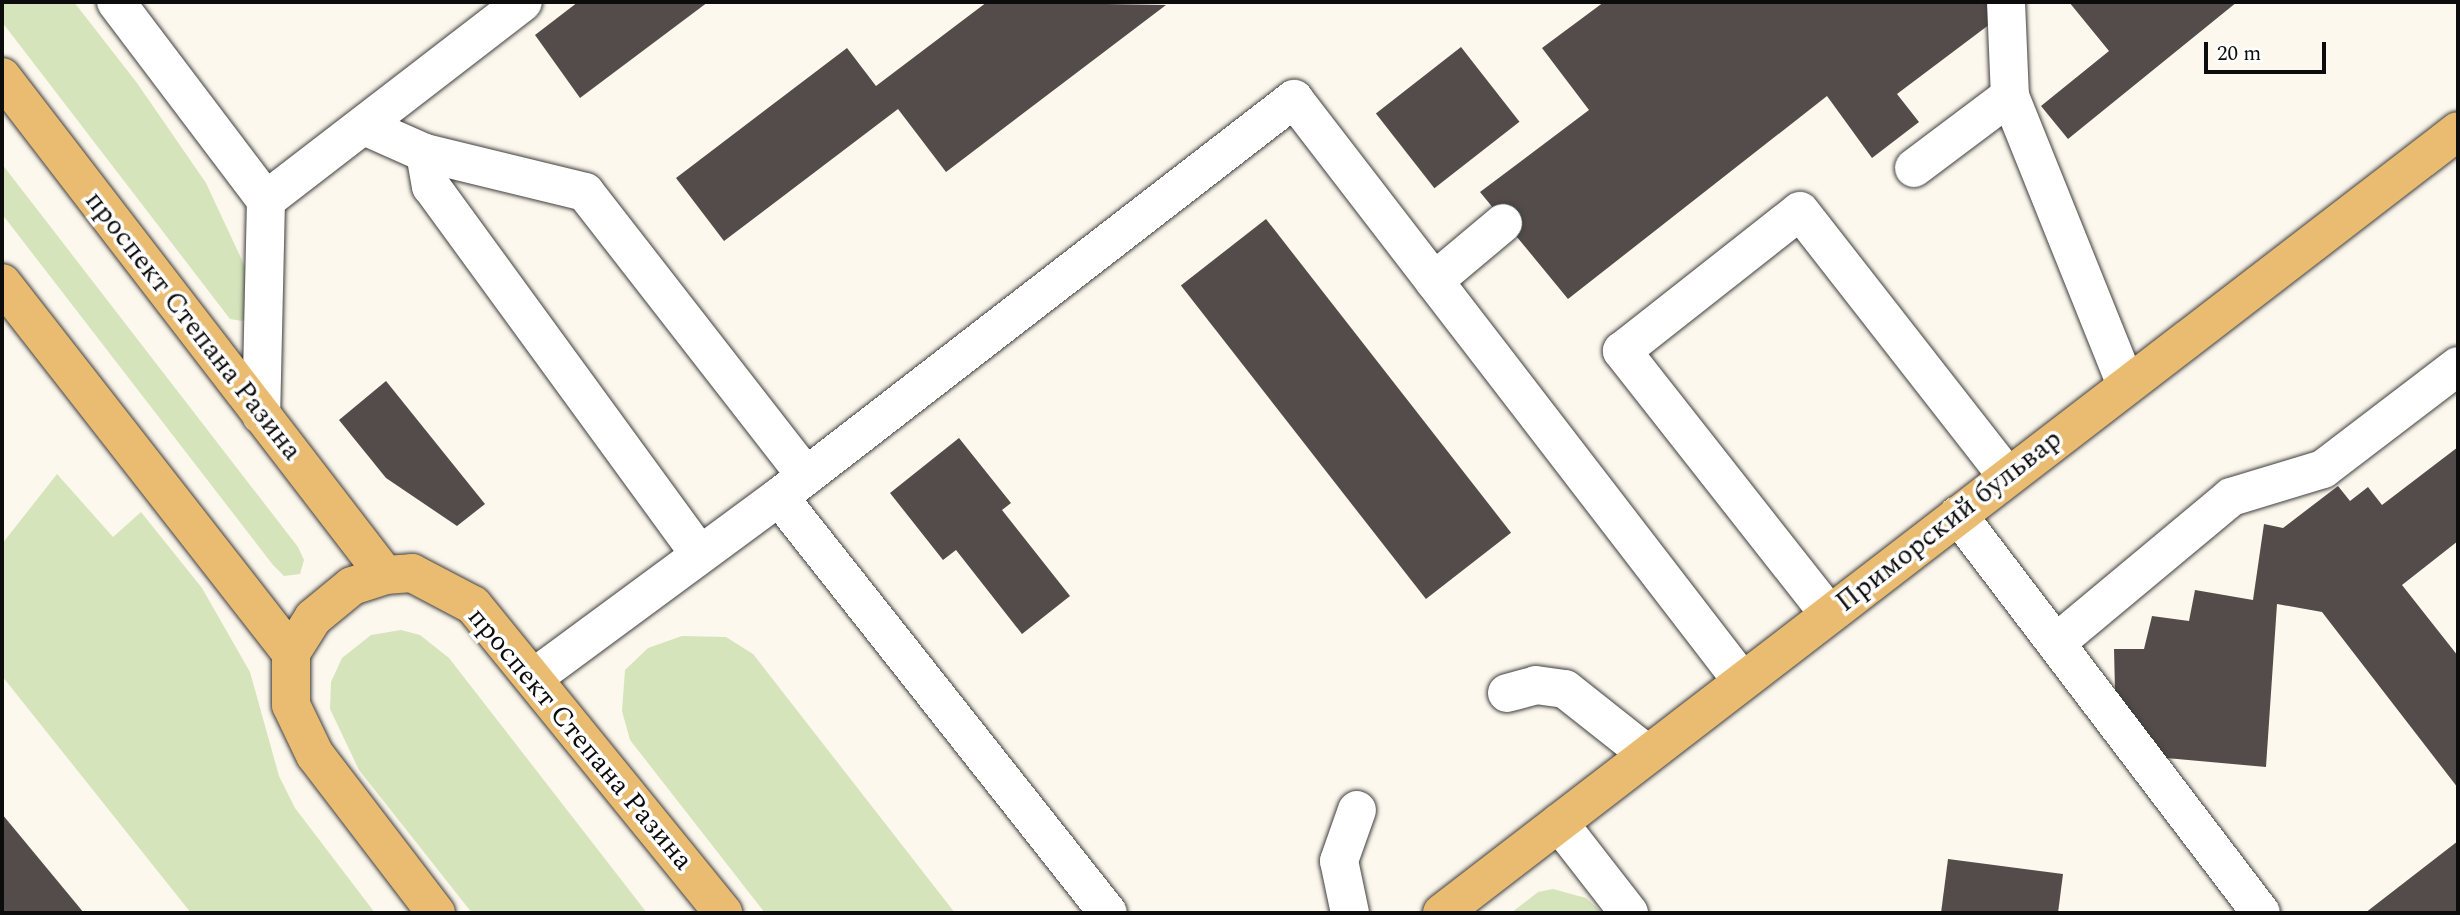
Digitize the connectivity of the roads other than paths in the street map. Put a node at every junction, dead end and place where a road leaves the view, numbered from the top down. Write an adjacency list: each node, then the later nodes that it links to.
1 (116, 2): 10 (lane)
2 (523, 2): 6 (lane)
3 (2006, 2): 5 (lane)
4 (2, 77): 16 (main road, проспект Степана Разина)
5 (2010, 96): 9 (lane); 15 (lane)
6 (364, 125): 8 (lane); 10 (lane)
7 (2458, 131): 15 (main road, Приморский бульвар)
8 (425, 153): 18 (lane); 20 (lane)
9 (1914, 168)
10 (266, 200): 16 (lane)
11 (1503, 223): 12 (lane)
12 (1434, 281): 18 (lane); 26 (lane)
13 (3, 287): 24 (main road)
14 (2458, 366): 23 (lane)
15 (2126, 385): 17 (main road, Приморский бульвар)
16 (261, 415): 21 (main road, проспект Степана Разина)
17 (2007, 476): 19 (main road, Приморский бульвар); 22 (lane)
18 (792, 486): 20 (lane); 33 (lane)
19 (1958, 515): 22 (main road, Приморский бульвар); 23 (lane)
20 (699, 554): 25 (lane)
21 (385, 575): 24 (main road, проспект Степана Разина); 25 (main road, проспект Степана Разина)
22 (1829, 614): 26 (main road, Приморский бульвар)
23 (2056, 643): 37 (lane)
24 (291, 653): 31 (main road)
25 (536, 676): 32 (main road, проспект Степана Разина)
26 (1742, 681): 28 (main road, Приморский бульвар)
27 (1507, 693): 28 (lane)
28 (1647, 754): 30 (main road, Приморский бульвар)
29 (1356, 810): 34 (lane)
30 (1559, 823): 35 (main road, Приморский бульвар); 36 (lane)
31 (436, 913)
32 (723, 913)
33 (1108, 913)
34 (1350, 913)
35 (1442, 913)
36 (1629, 913)
37 (2261, 913)

